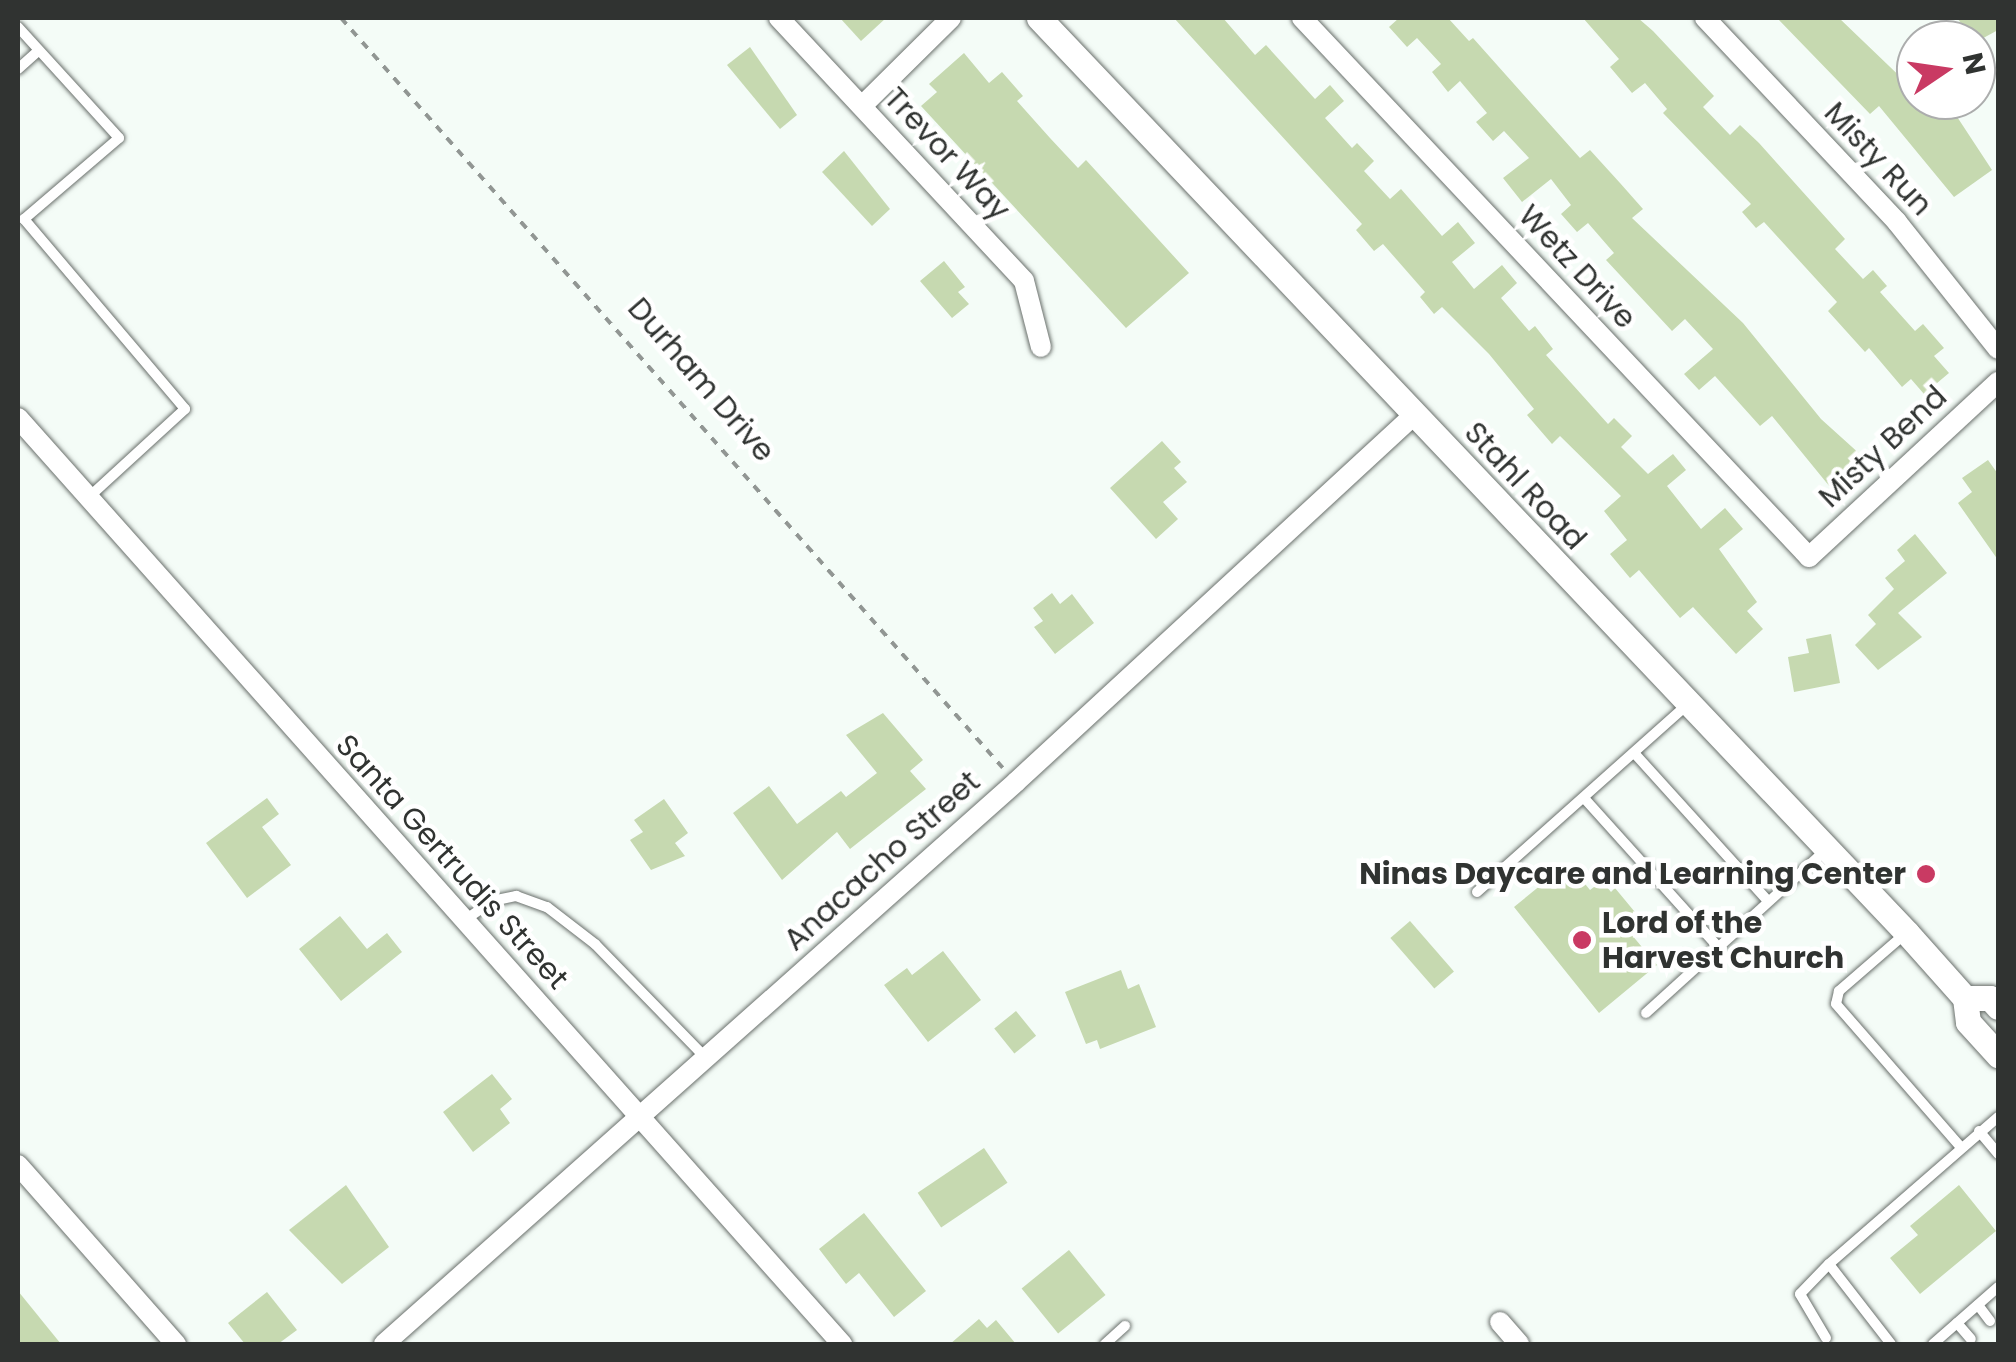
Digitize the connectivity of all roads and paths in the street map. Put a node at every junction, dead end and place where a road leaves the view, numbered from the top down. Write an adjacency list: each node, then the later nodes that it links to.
1 (342, 18): 20 (path, Durham Drive)
2 (780, 18): 10 (street, Trevor Way)
3 (951, 18): 10 (street)
4 (1038, 18): 14 (street, Stahl Road)
5 (1302, 18): 17 (street, Wetz Drive)
6 (1705, 18): 12 (street, Misty Run)
7 (18, 27): 8 (lane)
8 (38, 50): 9 (lane); 16 (lane)
9 (18, 69)
10 (862, 106): 11 (street, Trevor Way)
11 (1041, 347)
12 (1998, 348)
13 (1998, 382): 17 (street, Misty Bend)
14 (1414, 416): 18 (street, Stahl Road); 20 (street, Anacacho Street)
15 (18, 418): 16 (street, Santa Gertrudis Street)
16 (88, 498): 25 (street, Santa Gertrudis Street)
17 (1809, 557)
18 (1687, 704): 19 (lane); 22 (street, Stahl Road)
19 (1636, 754): 21 (lane); 24 (lane)
20 (1016, 782): 32 (street, Anacacho Street)
21 (1584, 798): 23 (lane); 27 (lane)
22 (1827, 850): 24 (lane); 26 (street, Stahl Road)
23 (1477, 892)
24 (1768, 902): 27 (lane)
25 (464, 921): 32 (lane); 33 (street, Santa Gertrudis Street)
26 (1907, 933): 28 (street, Stahl Road); 36 (lane)
27 (1718, 947): 30 (lane)
28 (1965, 998): 29 (street); 31 (street, Stahl Road)
29 (1998, 1007)
30 (1646, 1013)
31 (1998, 1054)
32 (706, 1058): 33 (street, Anacacho Street)
33 (640, 1117): 49 (street, Anacacho Street); 50 (street, Santa Gertrudis Street)
34 (1998, 1117): 35 (lane)
35 (1979, 1132): 36 (lane); 37 (lane)
36 (1960, 1146): 39 (lane)
37 (1998, 1154)
38 (18, 1166): 48 (street)
39 (1829, 1264): 46 (lane); 53 (lane)
40 (1998, 1288): 41 (lane)
41 (1978, 1305): 42 (lane); 44 (lane)
42 (1990, 1321)
43 (1500, 1322): 52 (street)
44 (1958, 1323): 47 (lane); 54 (lane)
45 (1124, 1326): 51 (lane)
46 (1826, 1338)
47 (1971, 1338)
48 (176, 1344)
49 (384, 1344)
50 (842, 1344)
51 (1105, 1344)
52 (1520, 1344)
53 (1891, 1344)
54 (1935, 1344)

